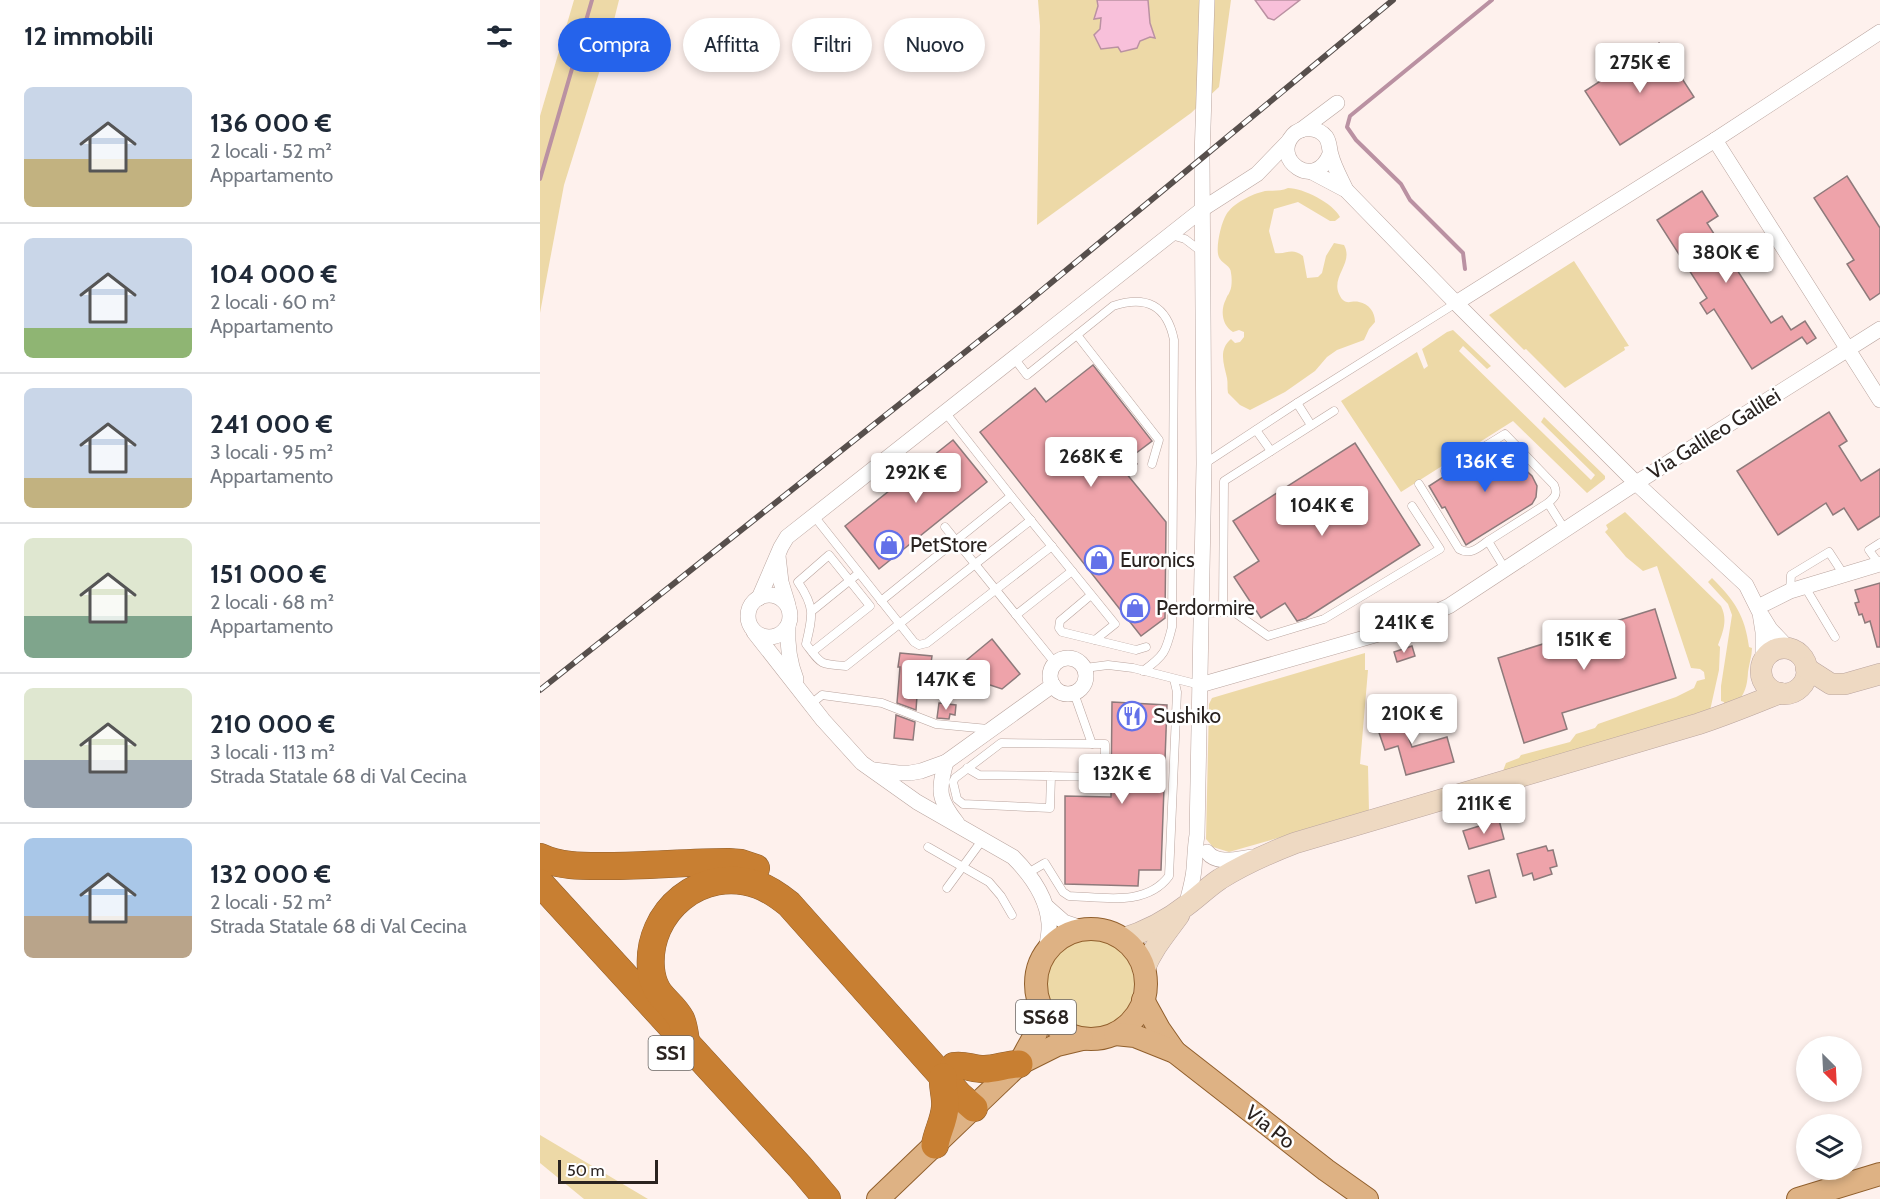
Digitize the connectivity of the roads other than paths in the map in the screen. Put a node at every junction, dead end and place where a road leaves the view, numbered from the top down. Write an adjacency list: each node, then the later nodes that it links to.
1 (1207, 0): 12 (street)
2 (1880, 32): 5 (street)
3 (1301, 130): 4 (street); 4 (street); 6 (street)
4 (1326, 137): 7 (street)
5 (1715, 140): 15 (street); 18 (street)
6 (1288, 142): 8 (street); 10 (street)
7 (1330, 154): 9 (street); 11 (street)
8 (1295, 167): 9 (street); 10 (street)
9 (1312, 172): 11 (street)
10 (1257, 174): 12 (street)
11 (1346, 190): 15 (street)
12 (1204, 208): 13 (street); 14 (street)
13 (1170, 235): 14 (lane); 19 (street)
14 (1204, 254): 28 (street)
15 (1456, 303): 21 (lane); 30 (street)
16 (1880, 329): 18 (street, Via Galileo Galilei)
17 (1077, 335): 19 (lane); 27 (lane); 74 (lane)
18 (1847, 350): 20 (street); 30 (street, Via Galileo Galilei)
19 (1014, 358): 23 (street)
20 (1880, 400)
21 (1297, 403): 24 (lane); 25 (lane)
22 (1334, 411): 24 (lane)
23 (945, 412): 32 (lane); 35 (street)
24 (1311, 425): 26 (lane)
25 (1256, 429): 26 (lane); 28 (lane)
26 (1271, 451): 59 (lane)
27 (1152, 464)
28 (1204, 464): 60 (street)
29 (1445, 471): 33 (lane)
30 (1636, 483): 38 (street); 57 (street, Via Galileo Galilei)
31 (1419, 484): 40 (lane)
32 (1011, 496): 36 (lane); 39 (lane)
33 (1548, 503): 38 (lane); 40 (lane)
34 (1412, 506): 59 (lane)
35 (814, 516): 43 (street); 48 (lane)
36 (1031, 520): 42 (lane); 44 (lane)
37 (945, 527): 39 (lane)
38 (1565, 530): 46 (street)
39 (956, 541): 44 (lane); 55 (lane)
40 (1488, 541): 46 (lane)
41 (1880, 543): 45 (lane)
42 (1052, 546): 47 (lane); 51 (lane)
43 (778, 556): 54 (street); 56 (street)
44 (975, 564): 51 (lane); 62 (lane)
45 (1879, 564): 49 (street)
46 (1505, 568): 78 (street)
47 (1072, 571): 53 (lane); 61 (lane)
48 (859, 573): 50 (lane); 55 (lane)
49 (1844, 575): 52 (street); 52 (lane)
50 (850, 581): 58 (lane); 58 (lane); 69 (lane)
51 (995, 589): 61 (lane); 62 (lane)
52 (1798, 589): 57 (street); 65 (lane)
53 (1091, 595): 66 (lane); 66 (lane)
54 (759, 598): 56 (street); 64 (street)
55 (881, 601): 62 (lane)
56 (788, 606): 63 (street)
57 (1759, 610): 68 (street, Via Galileo Galilei); 71 (street)
58 (812, 611): 69 (lane)
59 (1223, 612): 60 (lane)
60 (1202, 613): 78 (street)
61 (1016, 615): 70 (lane)
62 (899, 624): 69 (lane)
63 (788, 627): 64 (street); 79 (street)
64 (754, 632): 79 (street)
65 (1835, 637)
66 (1095, 640): 67 (lane)
67 (1146, 647)
68 (1788, 648): 71 (main road); 73 (main road)
69 (812, 652)
70 (1055, 663): 72 (street); 77 (street)
71 (1762, 667): 81 (main road); 83 (main road)
72 (1085, 668): 74 (lane); 80 (street)
73 (1806, 668): 75 (main road); 81 (main road)
74 (1143, 671): 76 (lane)
75 (1880, 674)
76 (1174, 679): 78 (lane); 99 (lane)
77 (1053, 685): 80 (street); 84 (street)
78 (1200, 685): 91 (street)
79 (800, 690): 82 (street)
80 (1074, 693): 85 (lane)
81 (1780, 693): 83 (main road)
82 (811, 704): 84 (lane); 88 (street)
83 (1746, 706): 95 (main road)
84 (992, 729): 86 (street)
85 (1092, 744): 87 (lane); 89 (lane)
86 (946, 762): 88 (street); 90 (street)
87 (968, 768): 89 (lane); 89 (lane)
88 (871, 769): 90 (street)
89 (1051, 776)
90 (960, 827): 92 (street)
91 (1197, 835): 94 (street); 98 (street)
92 (983, 838): 97 (lane); 99 (street)
93 (928, 847): 97 (lane)
94 (1207, 852): 95 (street); 101 (street)
95 (1266, 855): 101 (main road)
96 (540, 856): 118 (highway)
97 (963, 866): 102 (lane); 106 (lane)
98 (1194, 866): 101 (street); 103 (street)
99 (1028, 873): 104 (street)
100 (540, 883): 115 (highway, SS1)
101 (1214, 884): 103 (main road)
102 (947, 888)
103 (1186, 906): 108 (main road); 110 (main road)
104 (1047, 907): 107 (street); 109 (street)
105 (540, 908): 122 (highway, SS1)
106 (1012, 915)
107 (1084, 929): 108 (main road); 109 (main road)
108 (1122, 939): 110 (main road)
109 (1046, 951): 112 (main road, SS68)
110 (1144, 970): 111 (main road)
111 (1143, 1000): 113 (main road); 116 (main road, Via Po)
112 (1040, 1006): 114 (main road, SS68); 117 (main road, SS68)
113 (1115, 1034): 114 (main road, SS68); 116 (main road, Via Po)
114 (1082, 1039): 117 (main road, SS68)
115 (686, 1042): 118 (highway, SS1); 122 (highway, SS1)
116 (1175, 1052): 124 (main road, Via Po)
117 (1019, 1064): 118 (highway); 119 (main road, SS68)
118 (948, 1072): 119 (highway); 120 (highway)
119 (978, 1104): 120 (main road, SS68)
120 (935, 1145): 123 (main road, SS68)
121 (1880, 1174): 125 (main road)
122 (813, 1195)
123 (878, 1199)
124 (1367, 1199)
125 (1798, 1199)

